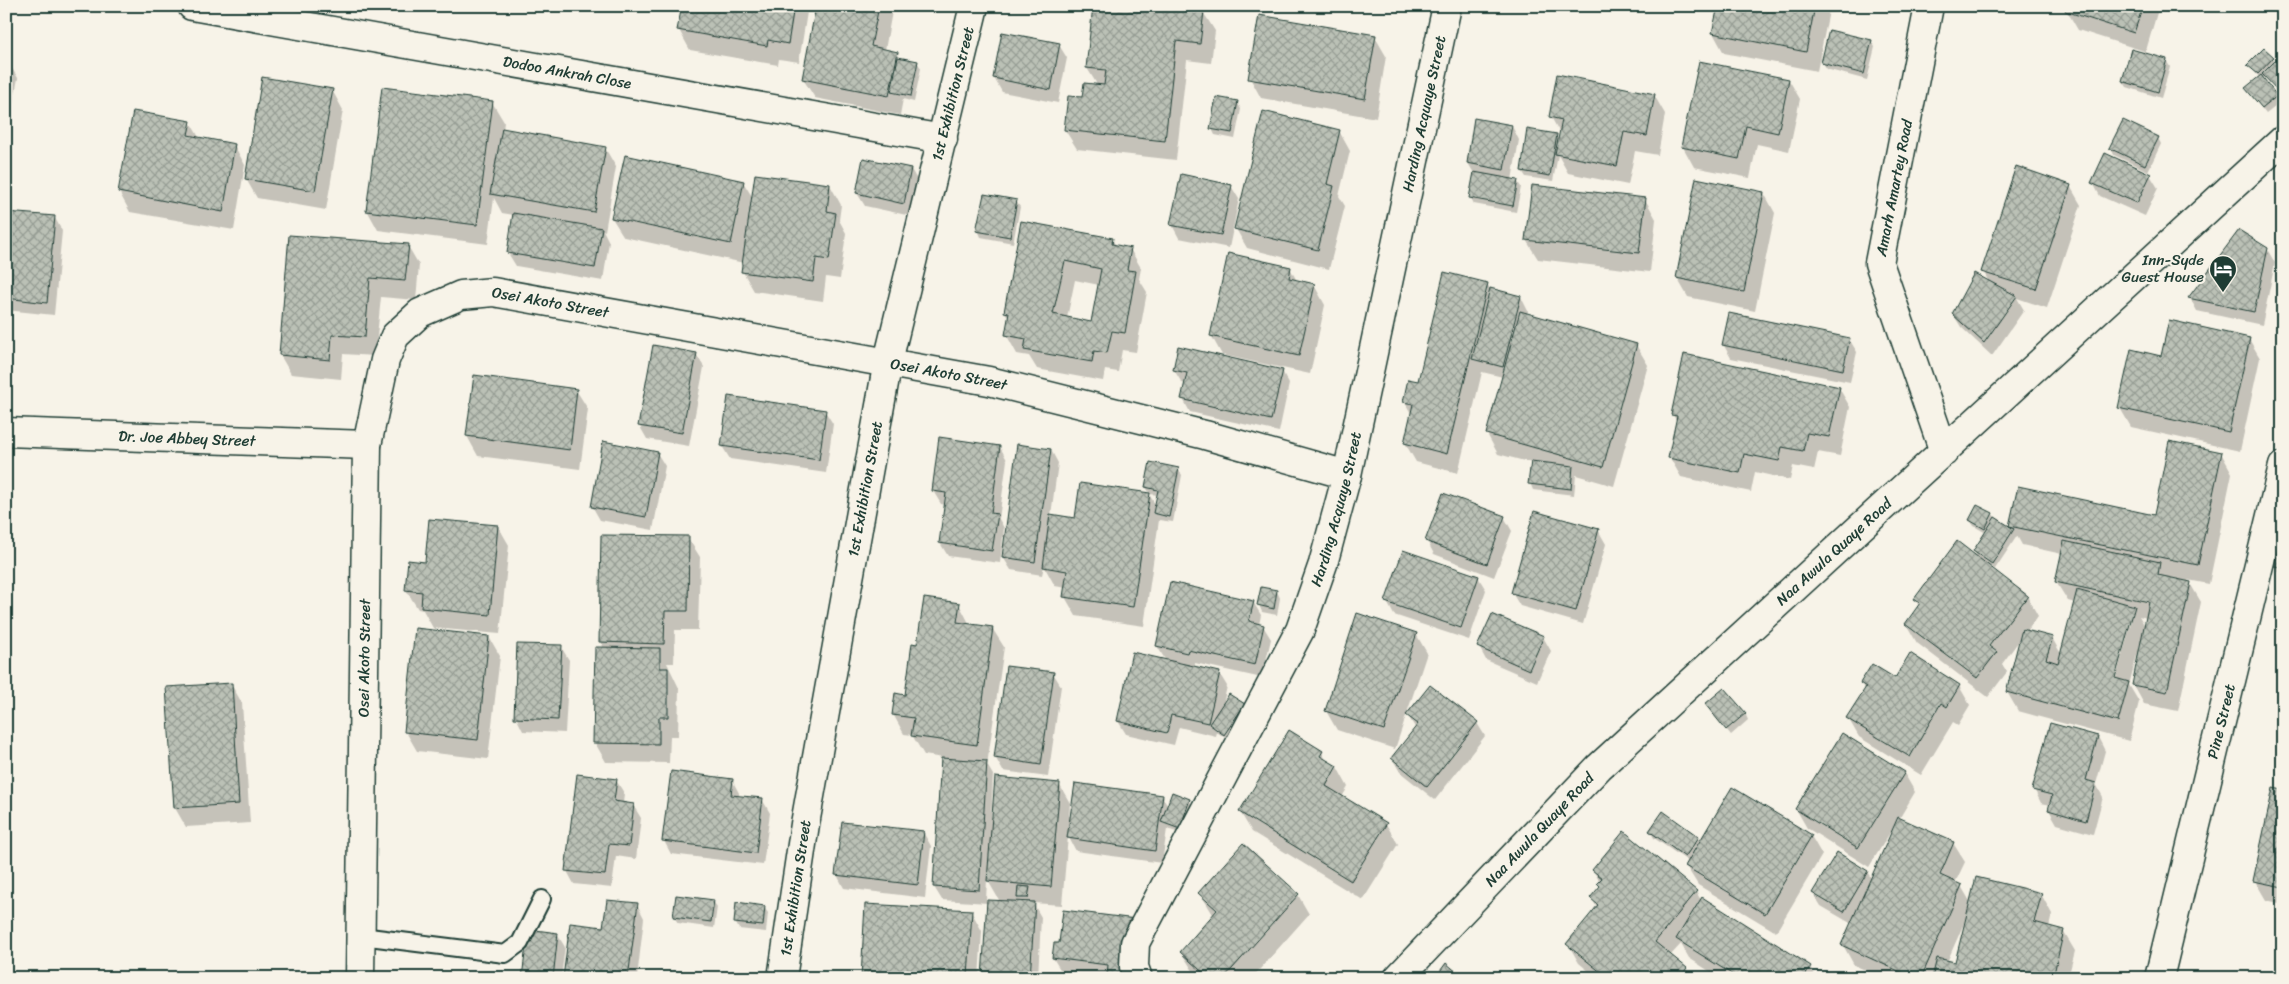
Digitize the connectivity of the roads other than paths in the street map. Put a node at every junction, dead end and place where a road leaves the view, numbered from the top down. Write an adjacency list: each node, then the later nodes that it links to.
1 (192, 6): 5 (street, Dodoo Ankrah Close)
2 (974, 6): 5 (street, 1st Exhibition Street)
3 (1446, 6): 12 (street, Harding Acquaye Street)
4 (1929, 6): 10 (street, Amarh Amartey Road)
5 (943, 139): 7 (street, 1st Exhibition Street)
6 (2283, 140): 10 (street, Naa Awula Quaye Road)
7 (888, 362): 9 (street, Osei Akoto Street); 12 (street, Osei Akoto Street); 16 (street, 1st Exhibition Street)
8 (6, 432): 9 (street, Dr. Joe Abbey Street)
9 (367, 445): 14 (street, Osei Akoto Street)
10 (1944, 452): 18 (street, Naa Awula Quaye Road)
11 (2283, 466): 19 (street, Pine Street)
12 (1347, 475): 17 (street, Harding Acquaye Street)
13 (542, 899): 14 (lane)
14 (361, 936): 15 (street, Osei Akoto Street)
15 (360, 978)
16 (782, 978)
17 (1138, 978)
18 (1398, 978)
19 (2159, 978)

